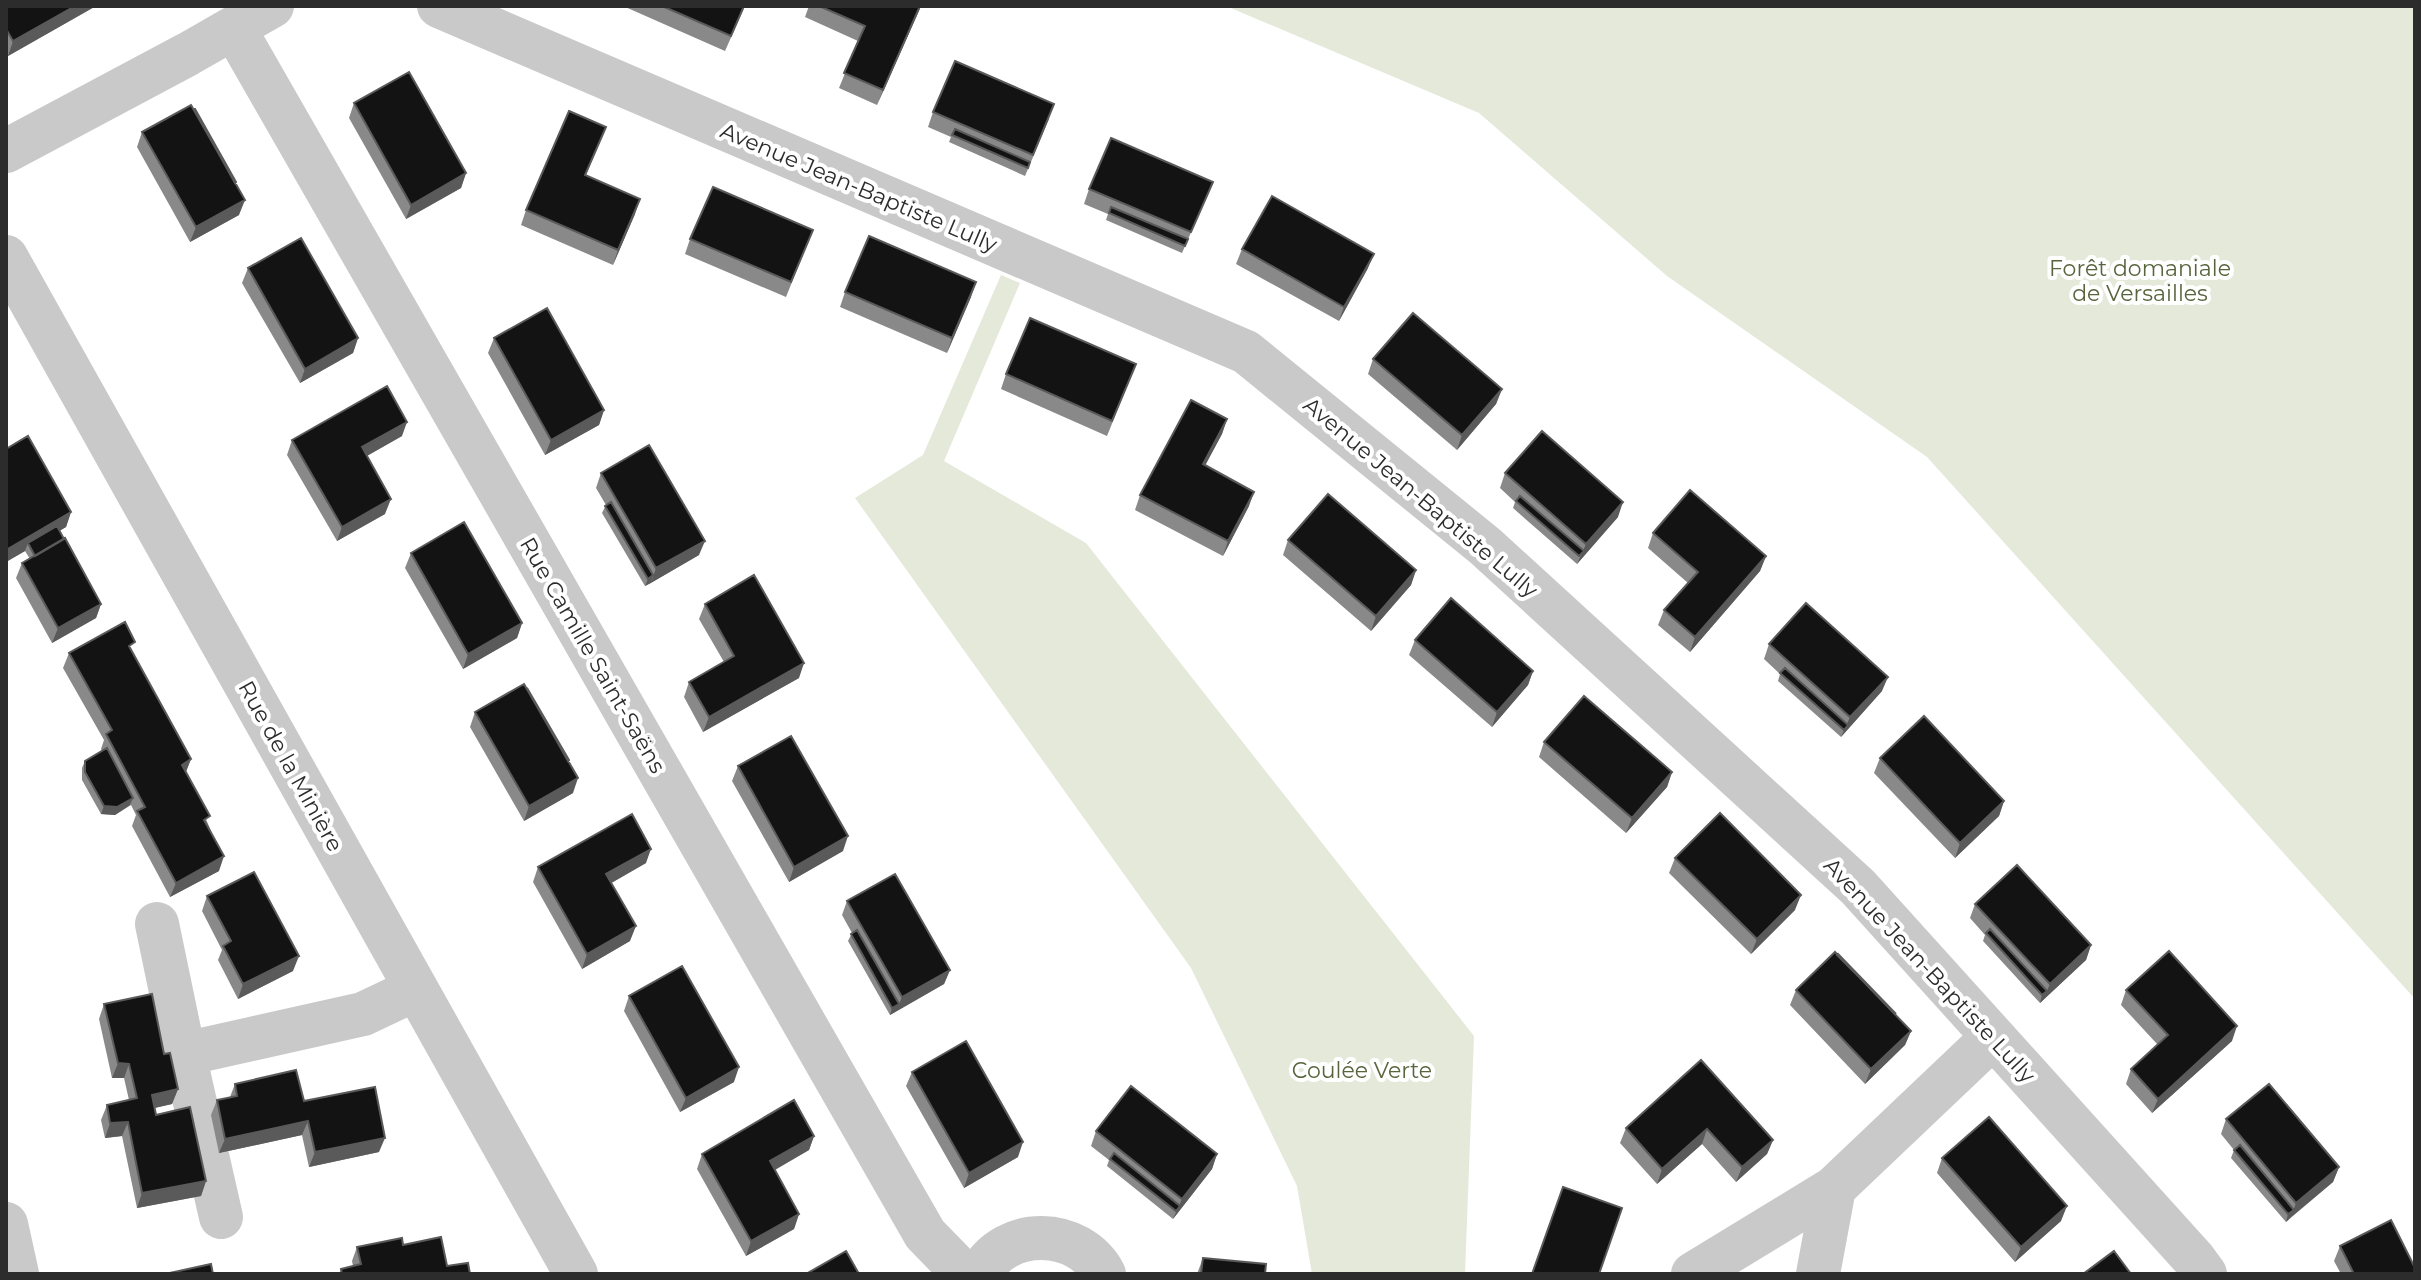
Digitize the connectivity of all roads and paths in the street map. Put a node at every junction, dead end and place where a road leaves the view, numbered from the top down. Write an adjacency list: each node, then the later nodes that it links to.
1 (272, 6): 3 (street)
2 (439, 6): 8 (street, Avenue Jean-Baptiste Lully)
3 (234, 28): 4 (street); 15 (street, Rue Camille Saint-Saëns)
4 (6, 151)
5 (6, 257): 7 (street, Rue de la Minière)
6 (157, 924): 9 (street)
7 (416, 989): 9 (street); 14 (street, Rue de la Minière)
8 (1993, 1037): 10 (street); 20 (street, Avenue Jean-Baptiste Lully)
9 (184, 1054): 11 (street)
10 (1834, 1188): 18 (street); 19 (street)
11 (221, 1217)
12 (6, 1224): 13 (street)
13 (17, 1274)
14 (576, 1274)
15 (964, 1274)
16 (980, 1274): 17 (street)
17 (1104, 1274)
18 (1693, 1274)
19 (1818, 1274)
20 (2205, 1274)

